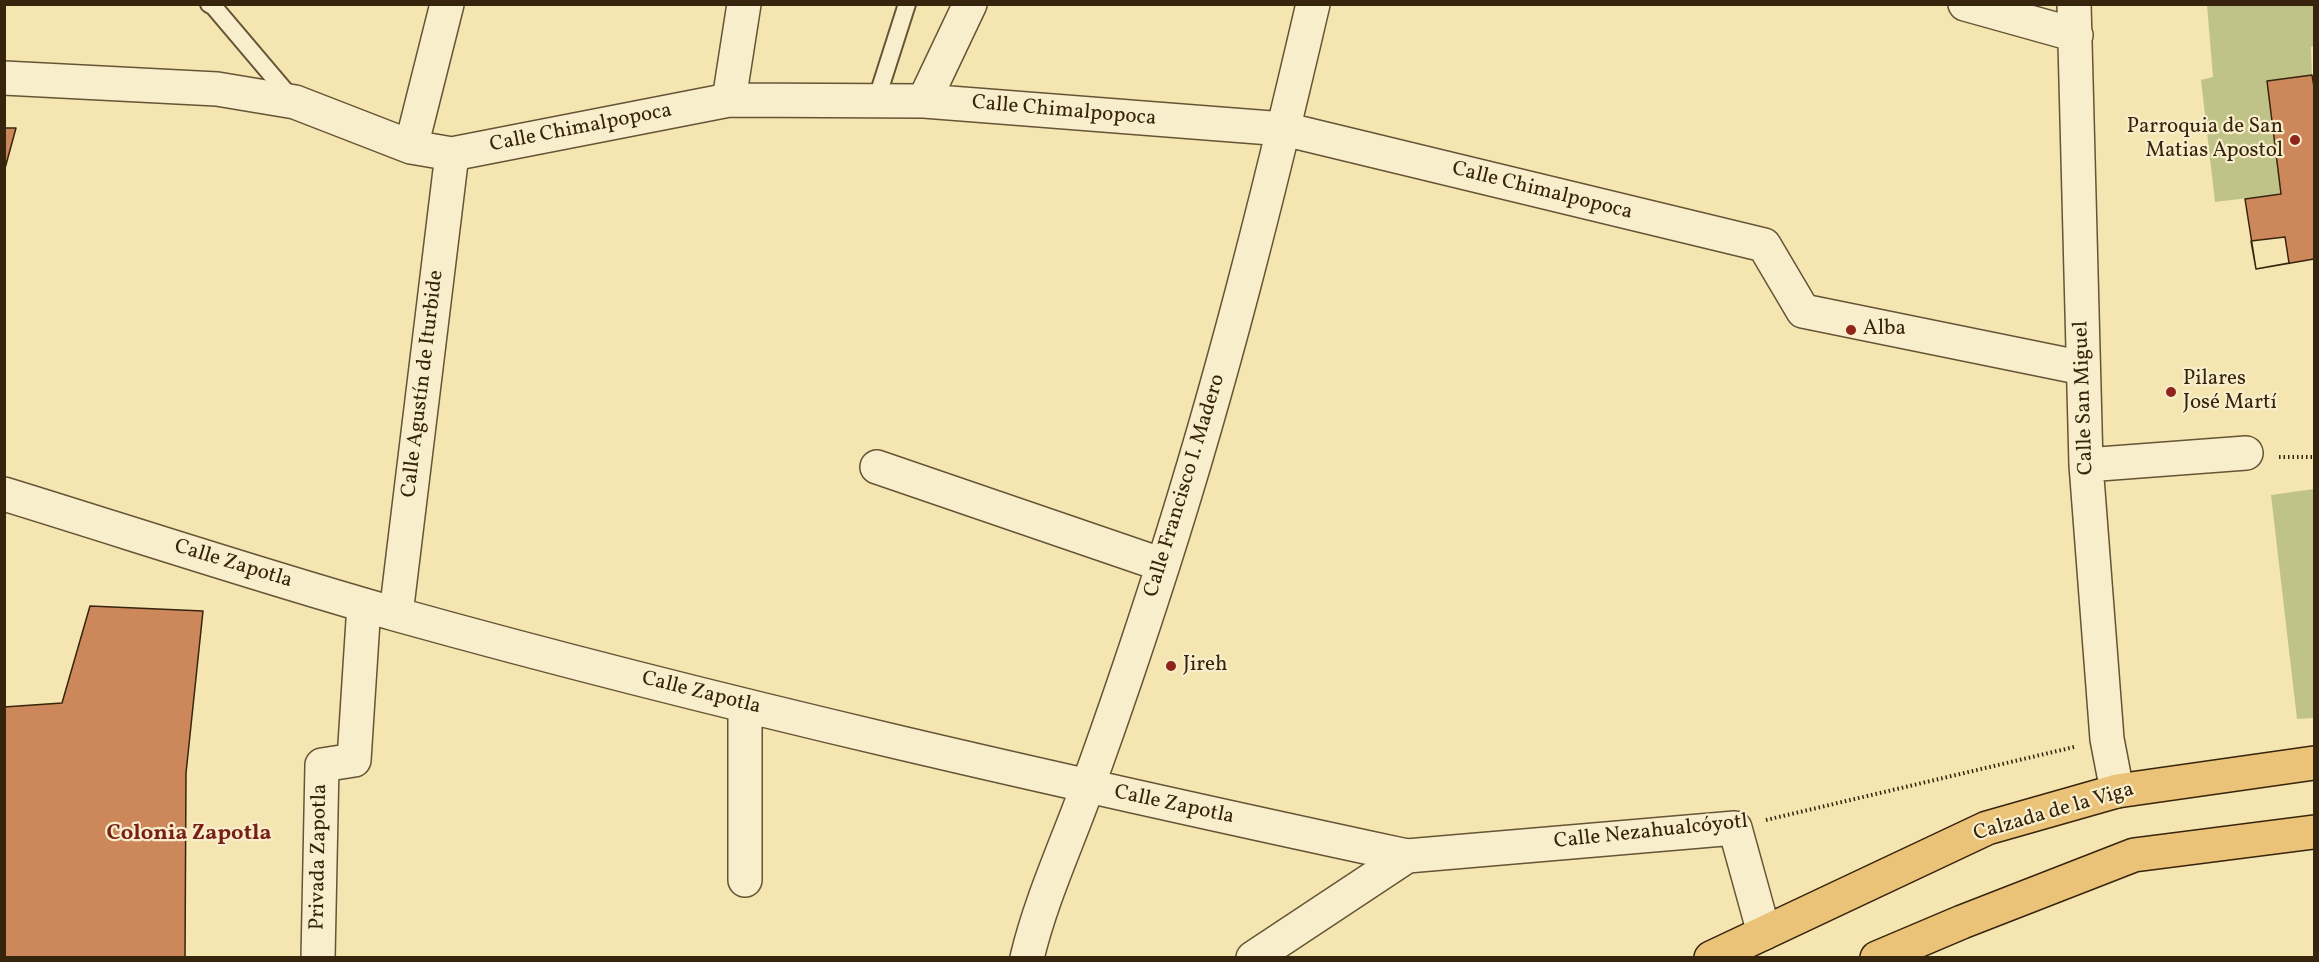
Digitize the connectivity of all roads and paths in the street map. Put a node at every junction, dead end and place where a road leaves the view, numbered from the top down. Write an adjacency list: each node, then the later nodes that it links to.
1 (209, 4): 13 (lane)
2 (447, 4): 15 (street)
3 (744, 4): 10 (street)
4 (907, 4): 12 (lane)
5 (970, 4): 11 (street)
6 (1313, 4): 14 (street, Calle Francisco I. Madero)
7 (1965, 4): 8 (street)
8 (2075, 20): 17 (street, Calle San Miguel)
9 (4, 78): 13 (street, Calle Chimalpopoca)
10 (729, 100): 12 (street, Calle Chimalpopoca); 16 (street, Calle Chimalpopoca)
11 (924, 100): 12 (street, Calle Chimalpopoca); 14 (street, Calle Chimalpopoca)
12 (876, 101)
13 (295, 102): 15 (street, Calle Chimalpopoca)
14 (1284, 129): 17 (street, Calle Chimalpopoca); 22 (street, Calle Francisco I. Madero)
15 (411, 147): 16 (street, Calle Chimalpopoca)
16 (452, 154): 24 (street, Calle Agustín de Iturbide)
17 (2083, 368): 19 (street, Calle San Miguel)
18 (2246, 453): 19 (street)
19 (2086, 465): 26 (street, Calle San Miguel)
20 (877, 467): 22 (street)
21 (4, 494): 23 (street, Calle Zapotla)
22 (1163, 565): 28 (street, Calle Francisco I. Madero)
23 (364, 605): 24 (street, Calle Zapotla); 35 (street, Privada Zapotla)
24 (396, 614): 25 (street, Calle Zapotla)
25 (745, 706): 28 (street, Calle Zapotla); 33 (street)
26 (2107, 739): 29 (street, Calle San Miguel); 30 (path, Calle Nezahualcóyotl)
27 (2314, 763): 29 (main road, Calzada de la Viga)
28 (1088, 787): 32 (street, Calle Zapotla); 36 (street, Calle Francisco I. Madero)
29 (2117, 791): 34 (main road, Calzada de la Viga)
30 (1735, 828): 32 (street, Calle Nezahualcóyotl); 34 (street)
31 (2314, 832): 39 (main road)
32 (1407, 856): 37 (street, Calle Nezahualcóyotl)
33 (746, 880)
34 (1764, 933): 38 (main road, Calzada de la Viga)
35 (318, 957)
36 (1027, 957)
37 (1253, 957)
38 (1711, 957)
39 (1877, 957)

